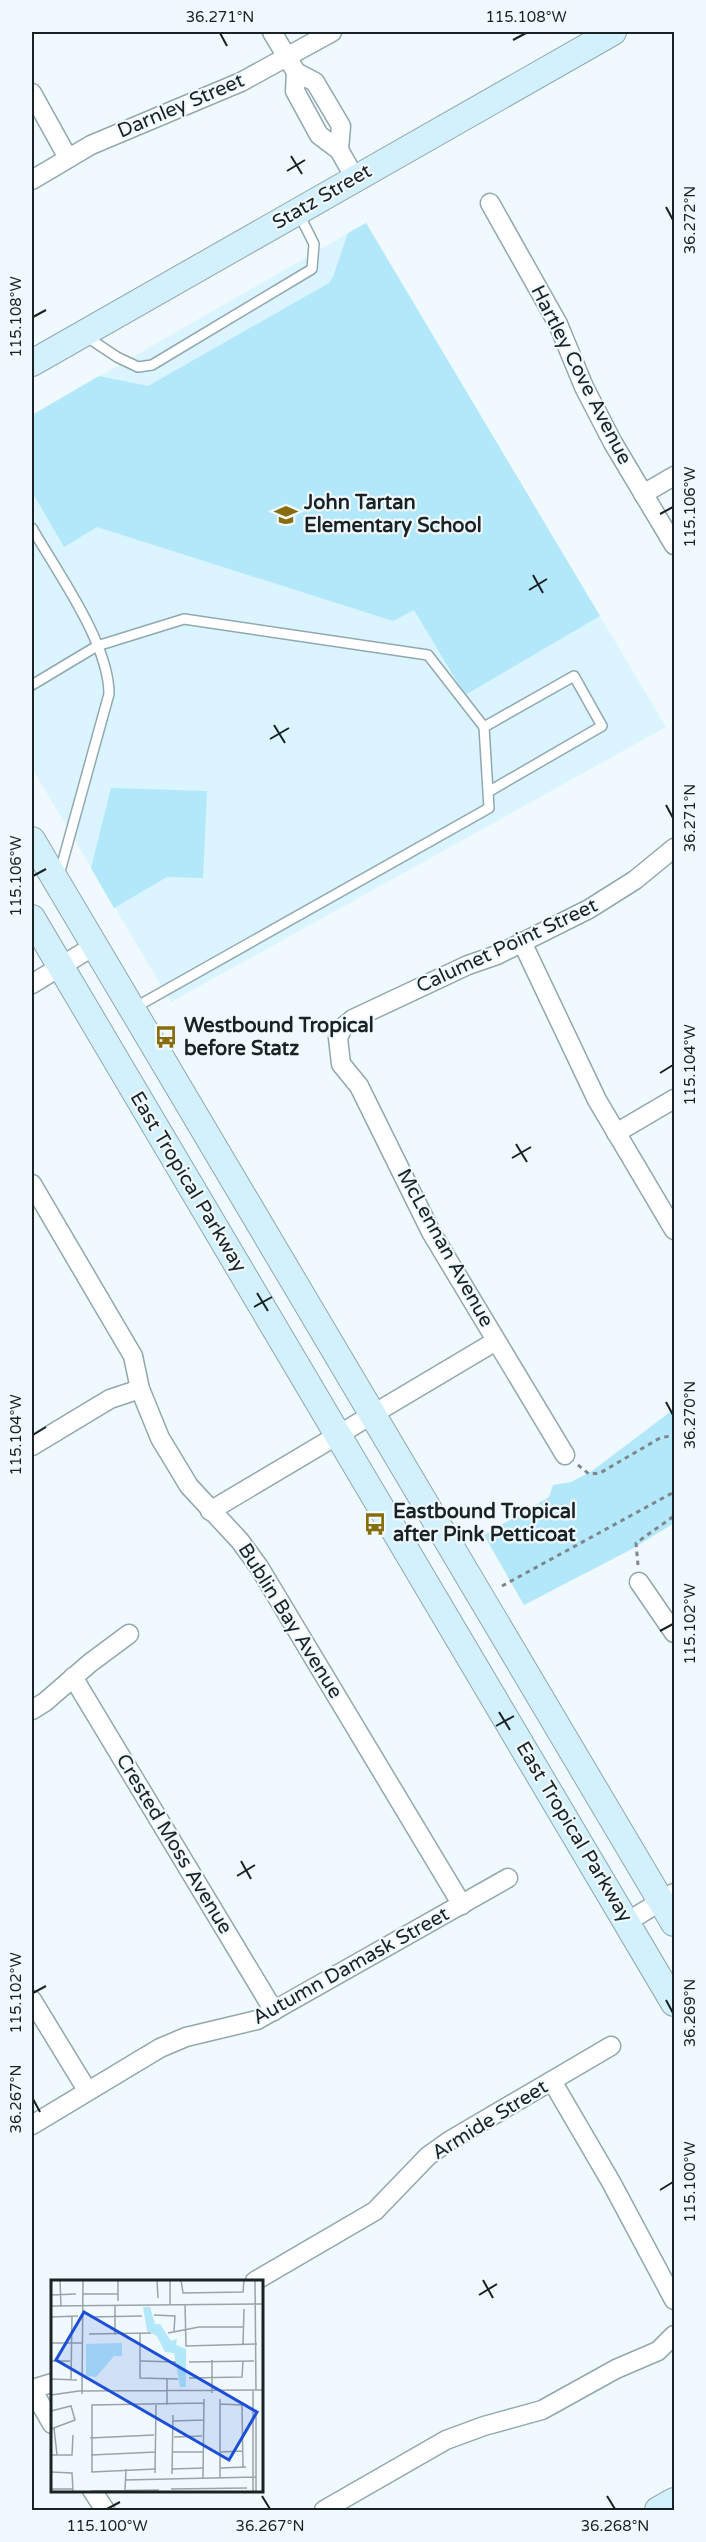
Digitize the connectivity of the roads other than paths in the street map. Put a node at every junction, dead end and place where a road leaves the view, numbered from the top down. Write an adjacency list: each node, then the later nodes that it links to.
1 (272, 32): 4 (street)
2 (332, 32): 4 (street, Darnley Street)
3 (613, 32): 7 (main road, Statz Street)
4 (286, 56): 6 (street, Darnley Street); 7 (street)
5 (32, 93): 6 (street)
6 (68, 158): 8 (street, Darnley Street)
7 (355, 178): 10 (main road, Statz Street)
8 (32, 180)
9 (490, 203): 14 (street, Hartley Cove Avenue)
10 (298, 211): 11 (main road, Statz Street); 11 (lane)
11 (82, 334): 12 (main road, Statz Street)
12 (32, 363)
13 (675, 476): 14 (street)
14 (644, 494): 16 (street, Hartley Cove Avenue)
15 (32, 528): 17 (lane)
16 (675, 545)
17 (97, 646): 18 (lane); 19 (lane); 23 (lane)
18 (32, 685)
19 (484, 728): 20 (lane); 20 (lane)
20 (488, 792): 29 (lane)
21 (32, 840): 23 (main road, East Tropical Parkway)
22 (675, 848): 25 (street, Calumet Point Street)
23 (57, 883): 26 (main road, East Tropical Parkway)
24 (32, 918): 27 (main road, East Tropical Parkway)
25 (522, 942): 30 (street, Calumet Point Street); 32 (street)
26 (94, 946): 27 (street); 29 (main road, East Tropical Parkway)
27 (60, 967): 28 (street); 37 (main road, East Tropical Parkway)
28 (32, 984)
29 (132, 1009): 37 (main road, East Tropical Parkway)
30 (338, 1038): 35 (street, McLennan Avenue)
31 (675, 1099): 32 (street)
32 (616, 1133): 34 (street)
33 (32, 1184): 36 (street, Bublin Bay Avenue)
34 (675, 1230)
35 (496, 1341): 37 (street); 39 (street, McLennan Avenue)
36 (140, 1389): 38 (street); 40 (street, Bublin Bay Avenue)
37 (356, 1425): 40 (street); 47 (main road, East Tropical Parkway); 49 (main road, East Tropical Parkway)
38 (32, 1446)
39 (565, 1455)
40 (210, 1511): 48 (street, Bublin Bay Avenue)
41 (639, 1582): 42 (street)
42 (675, 1633)
43 (129, 1634): 44 (street)
44 (73, 1677): 45 (street); 53 (street, Crested Moss Avenue)
45 (32, 1710)
46 (508, 1878): 48 (street, Autumn Damask Street)
47 (668, 1897): 49 (street); 50 (main road, East Tropical Parkway)
48 (462, 1905): 53 (street, Autumn Damask Street)
49 (627, 1922): 52 (main road, East Tropical Parkway)
50 (675, 1923)
51 (32, 2000): 56 (street)
52 (675, 2003)
53 (274, 2011): 56 (street, Autumn Damask Street)
54 (611, 2046): 55 (street, Armide Street)
55 (552, 2081): 58 (street, Armide Street); 59 (street)
56 (87, 2090): 57 (street, Autumn Damask Street)
57 (32, 2125)
58 (257, 2280)
59 (675, 2300)
60 (675, 2335): 67 (street)
61 (51, 2383): 62 (street)
62 (32, 2389): 63 (street)
63 (51, 2422)
64 (93, 2491): 66 (street)
65 (675, 2501): 68 (main road)
66 (105, 2511)
67 (324, 2511)
68 (658, 2511)

